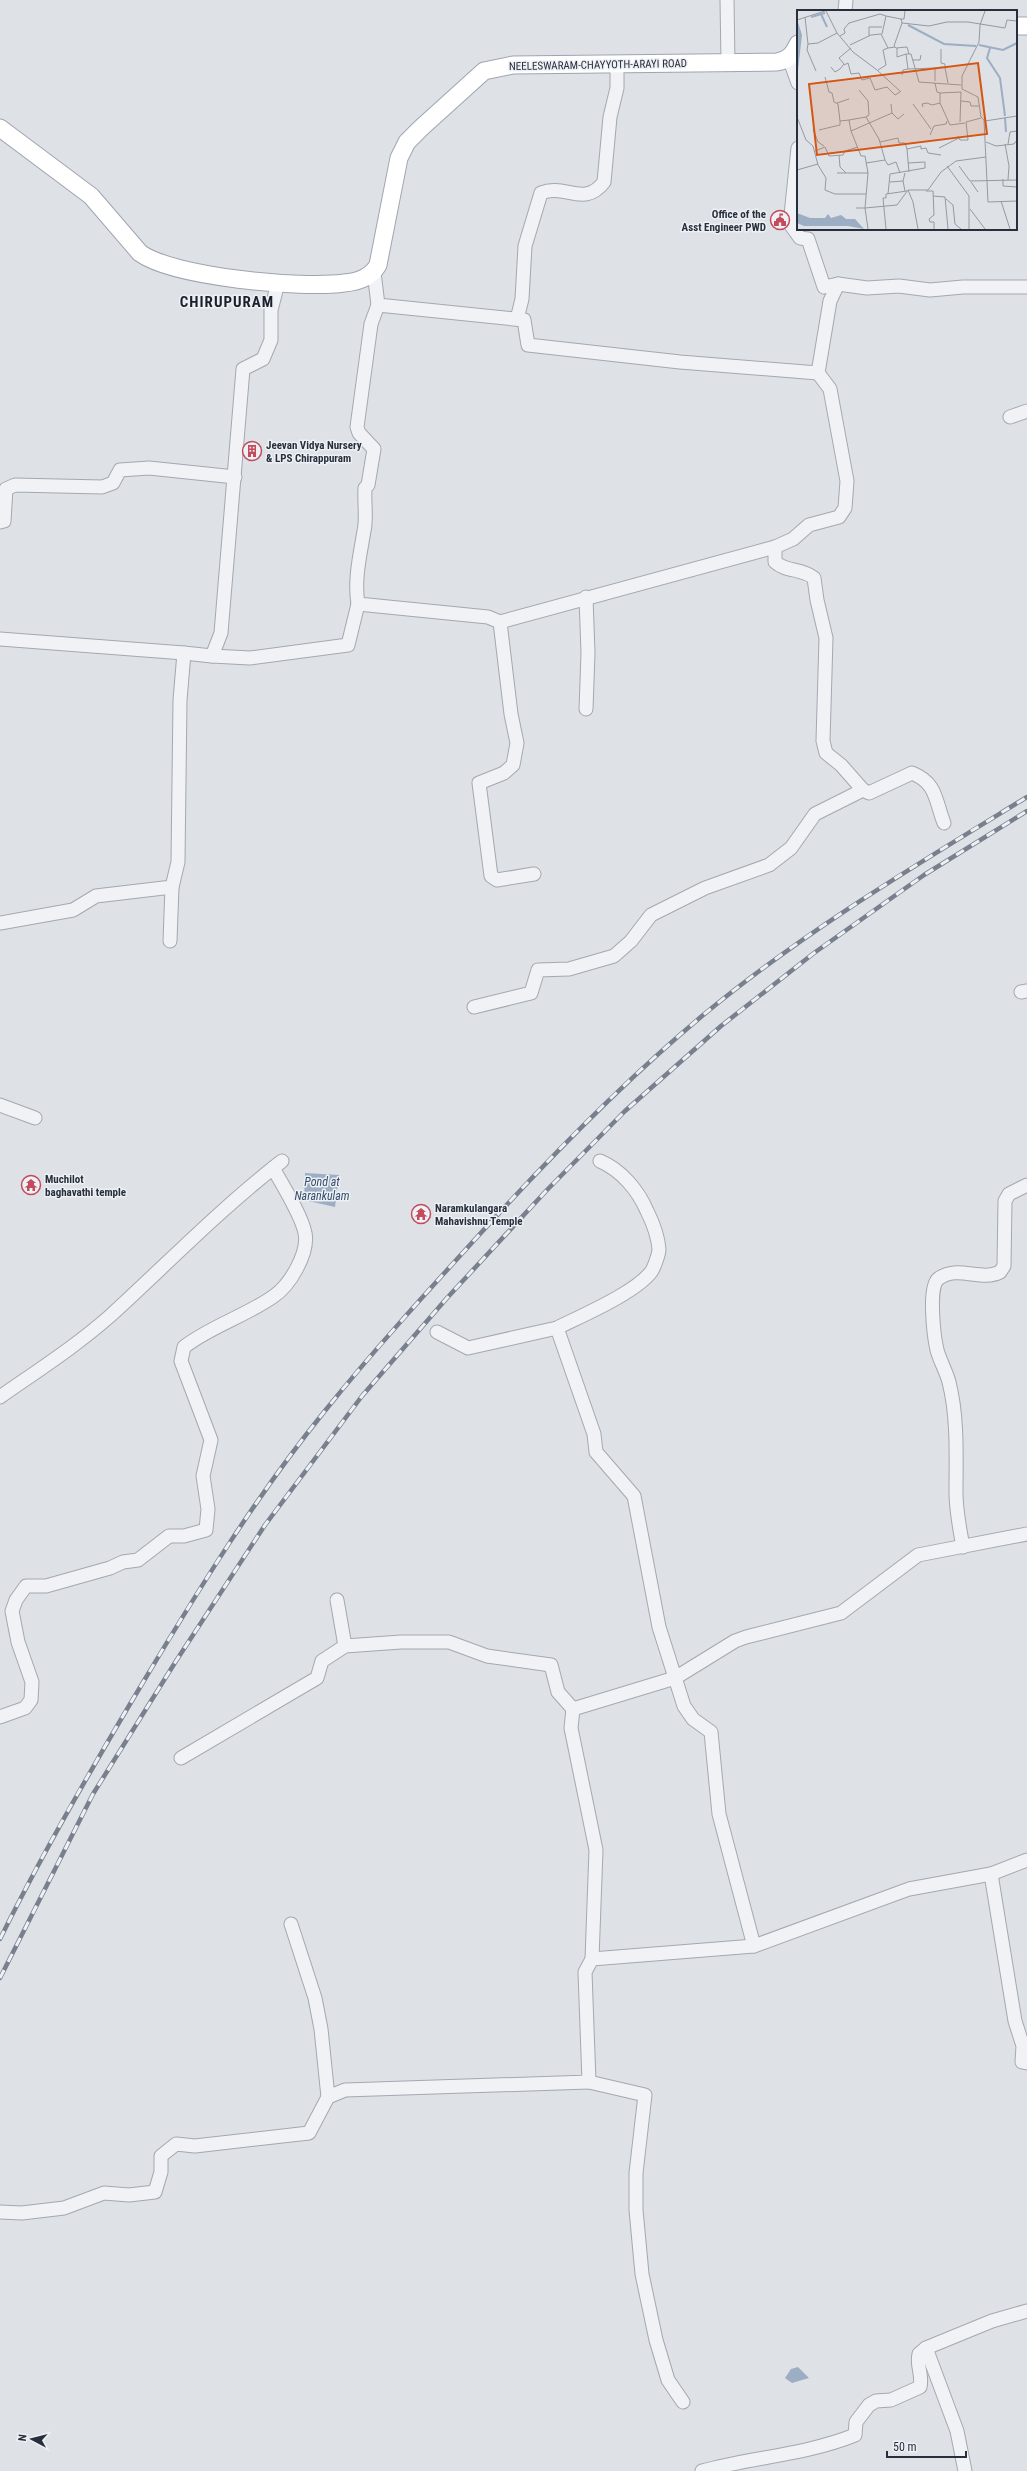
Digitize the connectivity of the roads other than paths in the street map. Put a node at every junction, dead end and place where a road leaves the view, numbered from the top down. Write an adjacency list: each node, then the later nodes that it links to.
1 (727, 0): 5 (street)
2 (846, 0): 3 (street)
3 (845, 10)
4 (794, 51): 5 (main road, NEELESWARAM-CHAYYOTH-ARAYI ROAD); 7 (street)
5 (728, 63): 6 (main road, NEELESWARAM-CHAYYOTH-ARAYI ROAD)
6 (617, 65): 10 (main road, NEELESWARAM-CHAYYOTH-ARAYI ROAD); 15 (street)
7 (797, 75)
8 (0, 128): 11 (main road)
9 (797, 158): 12 (street)
10 (374, 272): 11 (main road); 14 (street)
11 (278, 283): 19 (street)
12 (838, 284): 13 (street); 16 (street)
13 (1027, 287)
14 (378, 305): 15 (street); 24 (street)
15 (517, 319): 16 (street)
16 (818, 373): 22 (street)
17 (1027, 411): 18 (street)
18 (1010, 417)
19 (235, 477): 20 (street); 28 (street)
20 (3, 488): 21 (street)
21 (0, 522)
22 (775, 547): 23 (street); 30 (street)
23 (586, 597): 25 (street); 29 (street)
24 (358, 604): 25 (street); 28 (street)
25 (500, 622): 32 (street)
26 (0, 639): 27 (street)
27 (184, 653): 28 (street); 33 (street)
28 (212, 656)
29 (586, 709)
30 (862, 790): 31 (street); 36 (street)
31 (944, 823)
32 (534, 874)
33 (172, 887): 34 (street); 35 (street)
34 (0, 923)
35 (170, 941)
36 (474, 1007)
37 (0, 1105): 38 (street)
38 (35, 1118)
39 (600, 1161): 41 (street)
40 (1027, 1185): 45 (street)
41 (557, 1328): 42 (street); 48 (street)
42 (437, 1332)
43 (0, 1397): 50 (street)
44 (1027, 1534): 45 (street)
45 (963, 1547): 48 (street)
46 (337, 1600): 47 (street)
47 (345, 1646): 49 (street); 51 (street)
48 (675, 1678): 49 (street); 55 (street)
49 (573, 1709): 56 (street)
50 (0, 1717)
51 (181, 1758)
52 (1027, 1860): 53 (street)
53 (991, 1874): 55 (street); 57 (street)
54 (291, 1924): 59 (street)
55 (754, 1946): 56 (street)
56 (592, 1959): 58 (street)
57 (1027, 2063)
58 (589, 2082): 59 (street); 63 (street)
59 (328, 2098): 60 (street)
60 (0, 2212)
61 (1027, 2311): 62 (street)
62 (926, 2348): 64 (street); 65 (street)
63 (683, 2402)
64 (702, 2471)
65 (965, 2471)

